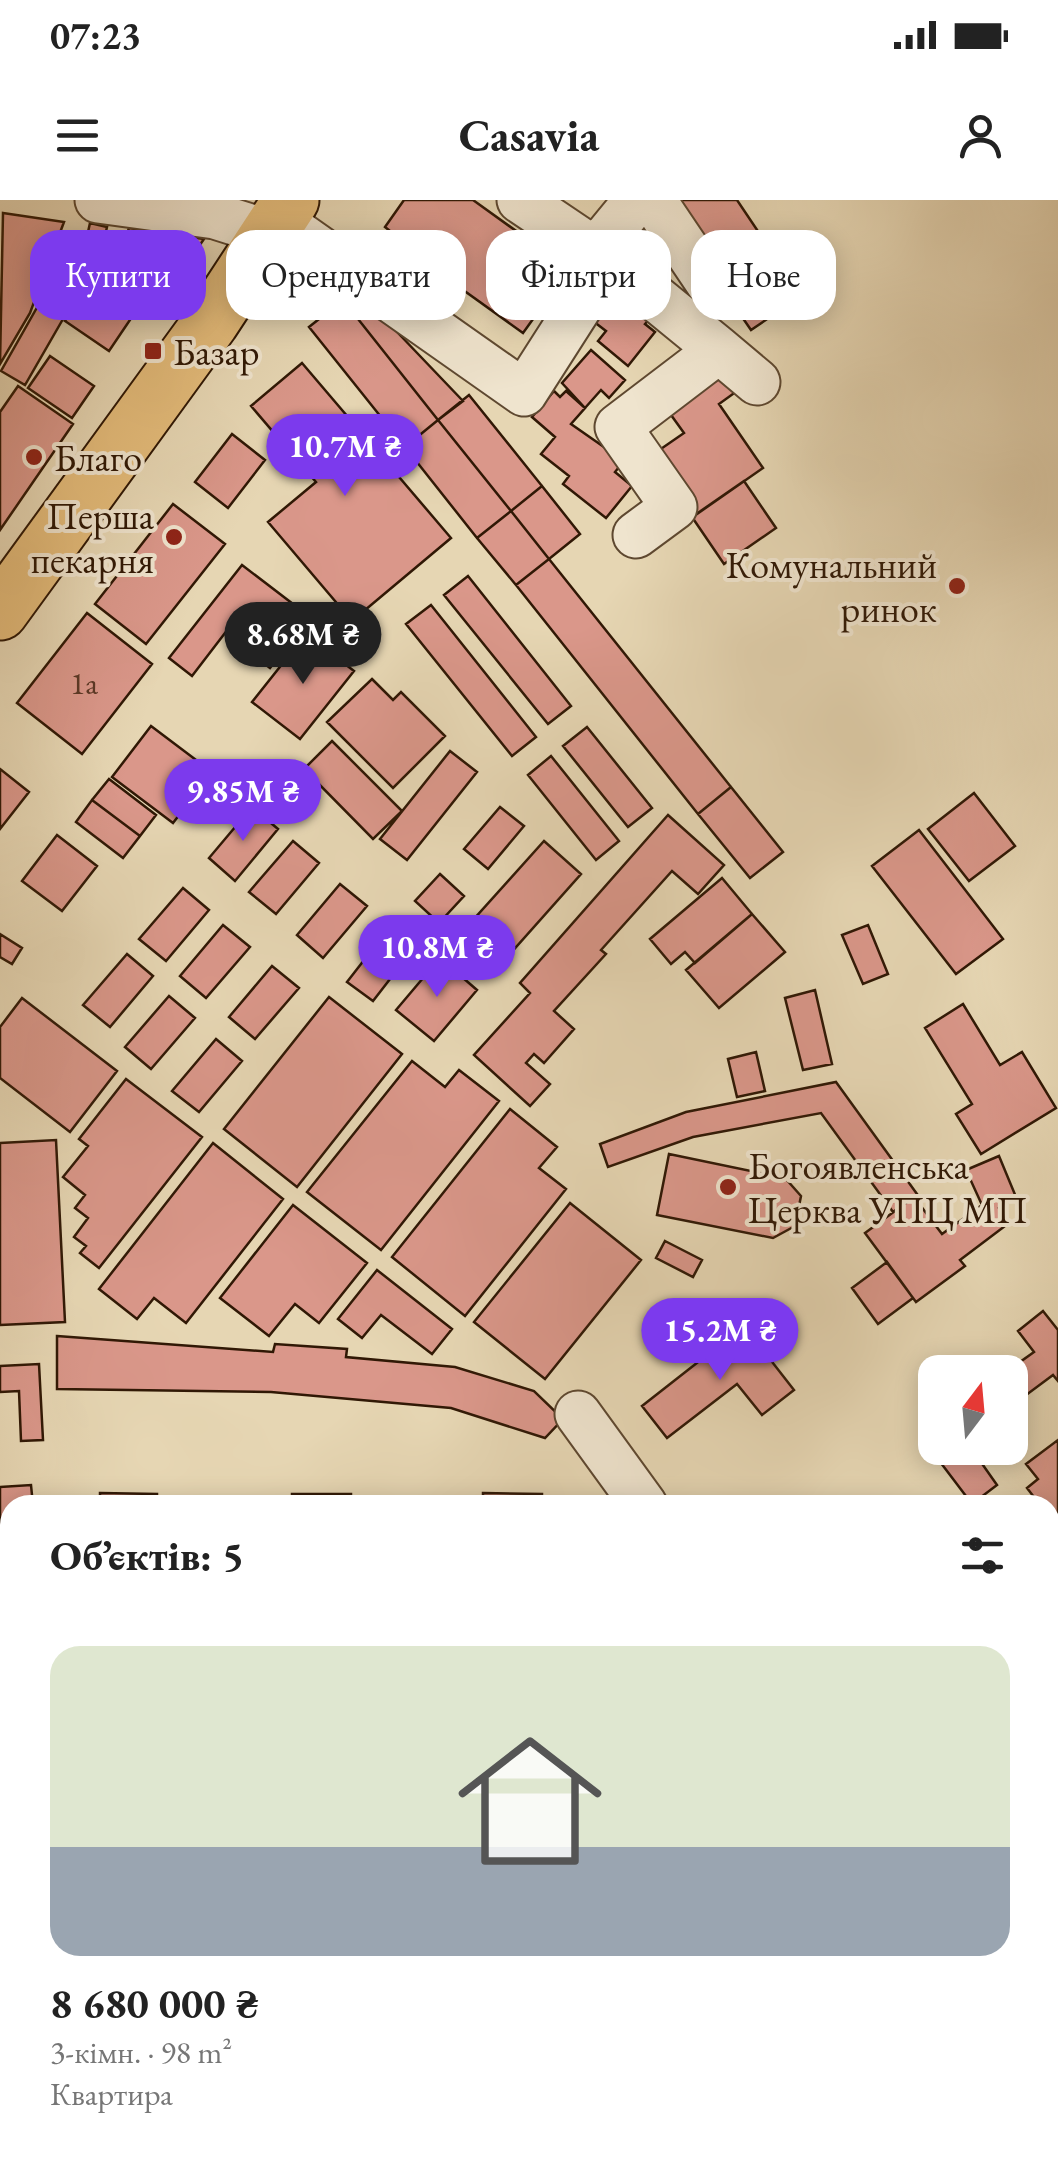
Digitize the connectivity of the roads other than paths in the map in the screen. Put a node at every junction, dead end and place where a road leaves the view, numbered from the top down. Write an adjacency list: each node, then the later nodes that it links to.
1 (98, 200): 5 (street)
2 (520, 200): 6 (street)
3 (636, 200): 7 (street)
4 (654, 200): 8 (street)
5 (279, 218): 10 (street); 14 (main road)
6 (564, 230)
7 (618, 230)
8 (691, 256)
9 (671, 311): 11 (street)
10 (566, 320)
11 (720, 350): 12 (street); 13 (street)
12 (757, 382)
13 (636, 535)
14 (6, 593)
15 (578, 1414): 16 (street)
16 (637, 1495)

